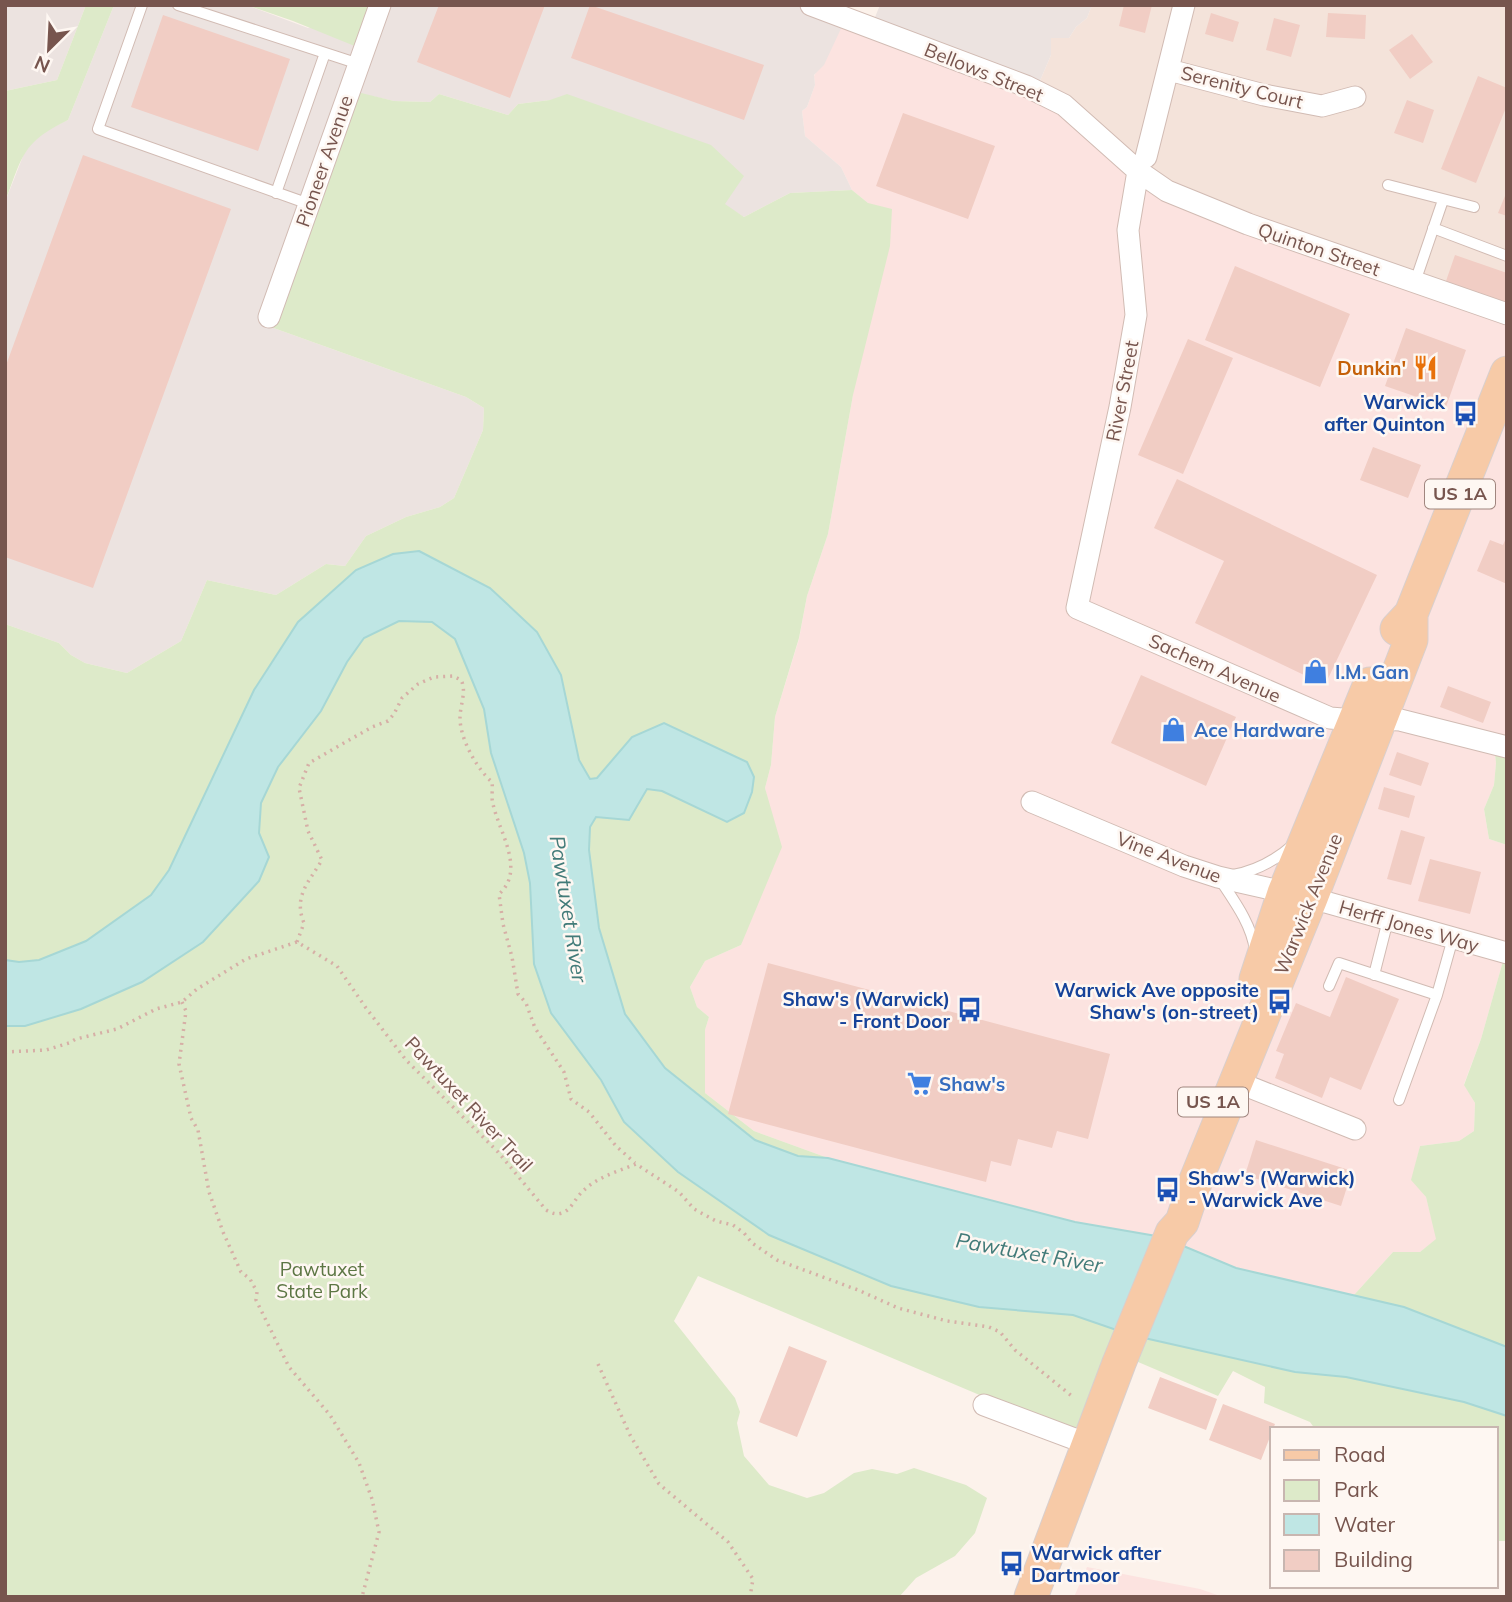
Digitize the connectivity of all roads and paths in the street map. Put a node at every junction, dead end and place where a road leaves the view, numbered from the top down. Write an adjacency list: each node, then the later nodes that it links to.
1 (142, 5): 12 (lane)
2 (178, 5): 6 (lane)
3 (380, 5): 7 (street, Pioneer Avenue)
4 (811, 5): 10 (street, Bellows Street)
5 (1184, 5): 8 (street, River Street)
6 (325, 53): 7 (lane); 12 (lane)
7 (359, 64): 14 (street, Pioneer Avenue)
8 (1169, 69): 9 (street, Serenity Court); 10 (street, River Street)
9 (1355, 97)
10 (1142, 164): 18 (street, Quinton Street); 23 (street, River Street)
11 (1388, 185): 13 (lane)
12 (276, 193): 14 (lane)
13 (1443, 200): 15 (lane); 16 (lane)
14 (309, 204): 20 (street, Pioneer Avenue)
15 (1474, 207)
16 (1433, 228): 17 (lane); 18 (lane)
17 (1507, 256)
18 (1415, 282): 19 (street, Quinton Street)
19 (1507, 314)
20 (269, 317)
21 (1507, 373): 22 (main road, Warwick Avenue / US 1A)
22 (1501, 408): 24 (main road, Warwick Avenue / US 1A)
23 (1077, 608): 24 (street, Sachem Avenue)
24 (1367, 720): 25 (street, Sachem Avenue); 27 (main road, Warwick Avenue / US 1A); 29 (main road, Warwick Avenue / US 1A)
25 (1507, 747)
26 (1032, 802): 28 (street, Vine Avenue)
27 (1308, 832): 28 (lane); 29 (main road, Warwick Avenue / US 1A)
28 (1218, 877): 29 (street, Vine Avenue); 34 (lane)
29 (1297, 895): 30 (street, Herff Jones Way); 34 (main road, Warwick Avenue / US 1A); 40 (main road, Warwick Avenue / US 1A)
30 (1388, 920): 31 (street, Herff Jones Way); 35 (lane)
31 (1453, 938): 33 (street, Herff Jones Way); 37 (lane)
32 (297, 942): 38 (path); 43 (path, Pawtuxet River Trail); 43 (path)
33 (1507, 953)
34 (1259, 971): 44 (main road, Warwick Avenue / US 1A)
35 (1374, 975): 36 (lane); 37 (lane)
36 (1329, 986)
37 (1437, 995): 41 (lane)
38 (182, 1002): 39 (path); 49 (path)
39 (5, 1052)
40 (1237, 1082): 42 (street); 44 (main road, Warwick Avenue / US 1A)
41 (1399, 1100)
42 (1355, 1129)
43 (636, 1164): 46 (path)
44 (1171, 1235): 48 (main road)
45 (598, 1364): 50 (path)
46 (1073, 1398)
47 (984, 1405): 48 (street)
48 (1088, 1444): 51 (main road)
49 (362, 1597)
50 (750, 1597)
51 (1031, 1597)

